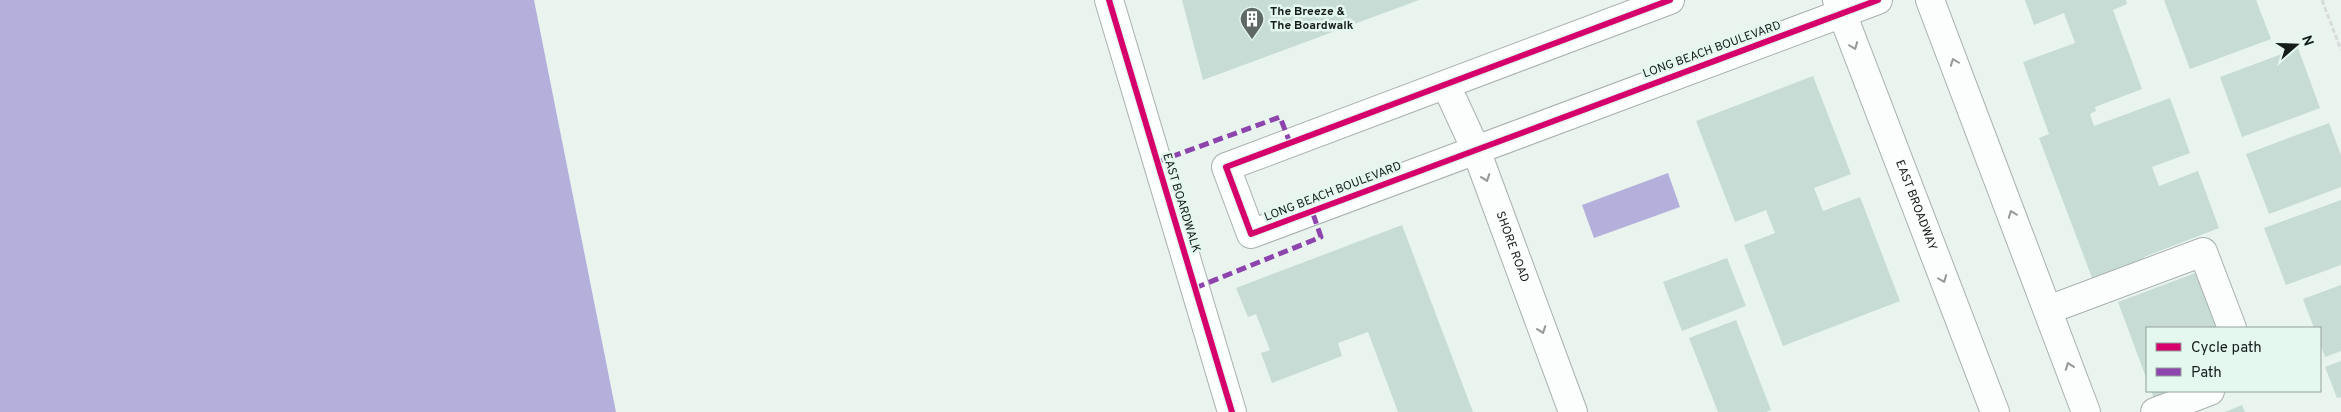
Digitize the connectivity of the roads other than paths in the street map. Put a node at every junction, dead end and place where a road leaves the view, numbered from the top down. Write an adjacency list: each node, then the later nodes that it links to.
1 (1109, 0): 11 (street, EAST BOARDWALK)
2 (1670, 0): 6 (street, LONG BEACH BOULEVARD)
3 (1878, 0): 5 (street, LONG BEACH BOULEVARD)
4 (1930, 0): 8 (street, one-way to 4)
5 (1839, 7): 7 (street, LONG BEACH BOULEVARD); 13 (street, EAST BROADWAY, one-way to 13)
6 (1446, 85): 7 (street, SHORE ROAD); 7 (street, LONG BEACH BOULEVARD)
7 (1476, 150): 12 (street, SHORE ROAD, one-way to 12)
8 (2048, 310): 9 (street); 14 (street, one-way to 8)
9 (2232, 327)
10 (2207, 392): 15 (street)
11 (1232, 412)
12 (1572, 412)
13 (1995, 412)
14 (2086, 412)
15 (2155, 412)

